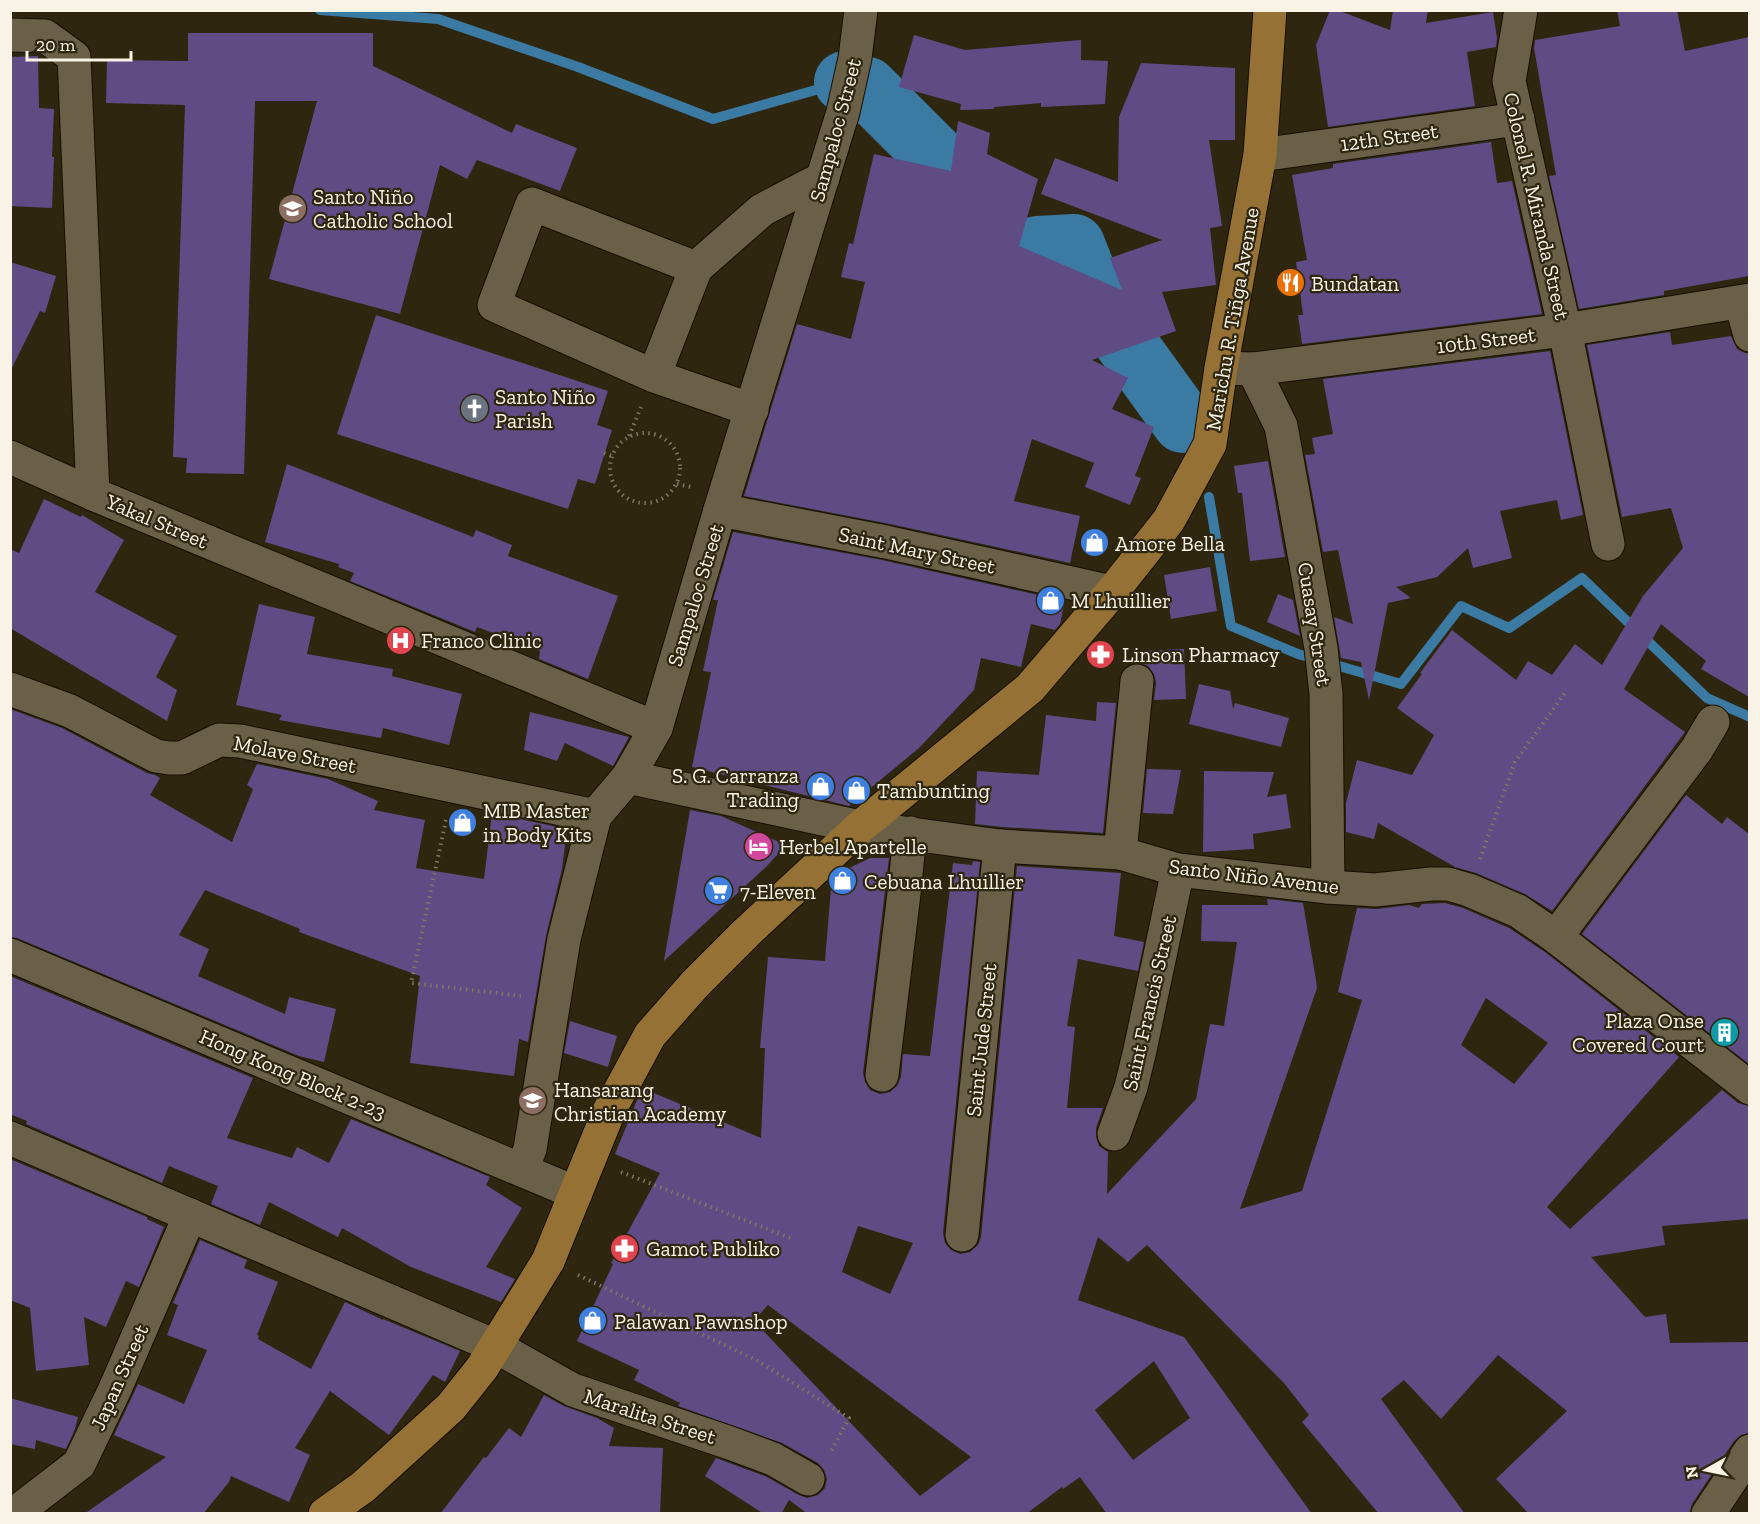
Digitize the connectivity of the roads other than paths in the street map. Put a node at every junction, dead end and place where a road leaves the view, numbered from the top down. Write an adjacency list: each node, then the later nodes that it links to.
1 (861, 10): 7 (street, Sampaloc Street)
2 (1270, 10): 6 (main road, Marichu R. Tiñga Avenue)
3 (1521, 10): 5 (street, Colonel R. Miranda Street)
4 (10, 35): 17 (street, Yakal Street)
5 (1518, 119): 6 (street, 12th Street); 10 (street, Colonel R. Miranda Street)
6 (1260, 155): 12 (main road, Marichu R. Tiñga Avenue)
7 (823, 178): 8 (street); 15 (street, Sampaloc Street)
8 (696, 268): 14 (street); 14 (street)
9 (1745, 302): 10 (street, 10th Street); 11 (street)
10 (1565, 330): 13 (street, 10th Street); 19 (street, Colonel R. Miranda Street)
11 (1749, 335)
12 (1221, 368): 13 (street, 10th Street); 20 (main road, Marichu R. Tiñga Avenue)
13 (1253, 369): 32 (street, Cuasay Street)
14 (654, 376): 15 (street)
15 (752, 410): 18 (street, Sampaloc Street)
16 (10, 457): 17 (street)
17 (93, 494): 24 (street, Yakal Street)
18 (720, 510): 20 (street, Saint Mary Street); 24 (street, Sampaloc Street)
19 (1608, 544)
20 (1112, 592): 27 (main road, Marichu R. Tiñga Avenue)
21 (1137, 681): 30 (street)
22 (10, 688): 26 (street, Molave Street)
23 (1713, 722): 33 (street)
24 (656, 728): 25 (street, Sampaloc Street)
25 (628, 777): 26 (street, Sampaloc Street); 27 (street, Santo Niño Avenue)
26 (595, 816): 39 (street, Sampaloc Street)
27 (860, 827): 28 (street, Santo Niño Avenue); 40 (main road, Marichu R. Tiñga Avenue)
28 (910, 833): 29 (street, Santo Niño Avenue); 35 (street)
29 (1000, 846): 30 (street, Santo Niño Avenue); 42 (street, Saint Jude Street)
30 (1120, 853): 31 (street, Santo Niño Avenue)
31 (1178, 870): 32 (street, Santo Niño Avenue); 37 (street, Saint Francis Street)
32 (1328, 887): 33 (street, Santo Niño Avenue)
33 (1556, 937): 36 (street, Santo Niño Avenue)
34 (10, 955): 39 (street, Hong Kong Block 2-23)
35 (882, 1075)
36 (1749, 1088)
37 (1114, 1134)
38 (10, 1138): 41 (street, Maralita Street)
39 (522, 1170): 40 (street, Hong Kong Block 2-23)
40 (576, 1193): 43 (main road, Marichu R. Tiñga Avenue)
41 (190, 1215): 43 (street, Maralita Street); 46 (street, Japan Street)
42 (962, 1234)
43 (495, 1346): 45 (street, Maralita Street); 47 (main road, Marichu R. Tiñga Avenue)
44 (1749, 1451): 48 (street)
45 (808, 1479)
46 (18, 1504)
47 (325, 1514)
48 (1708, 1514)

